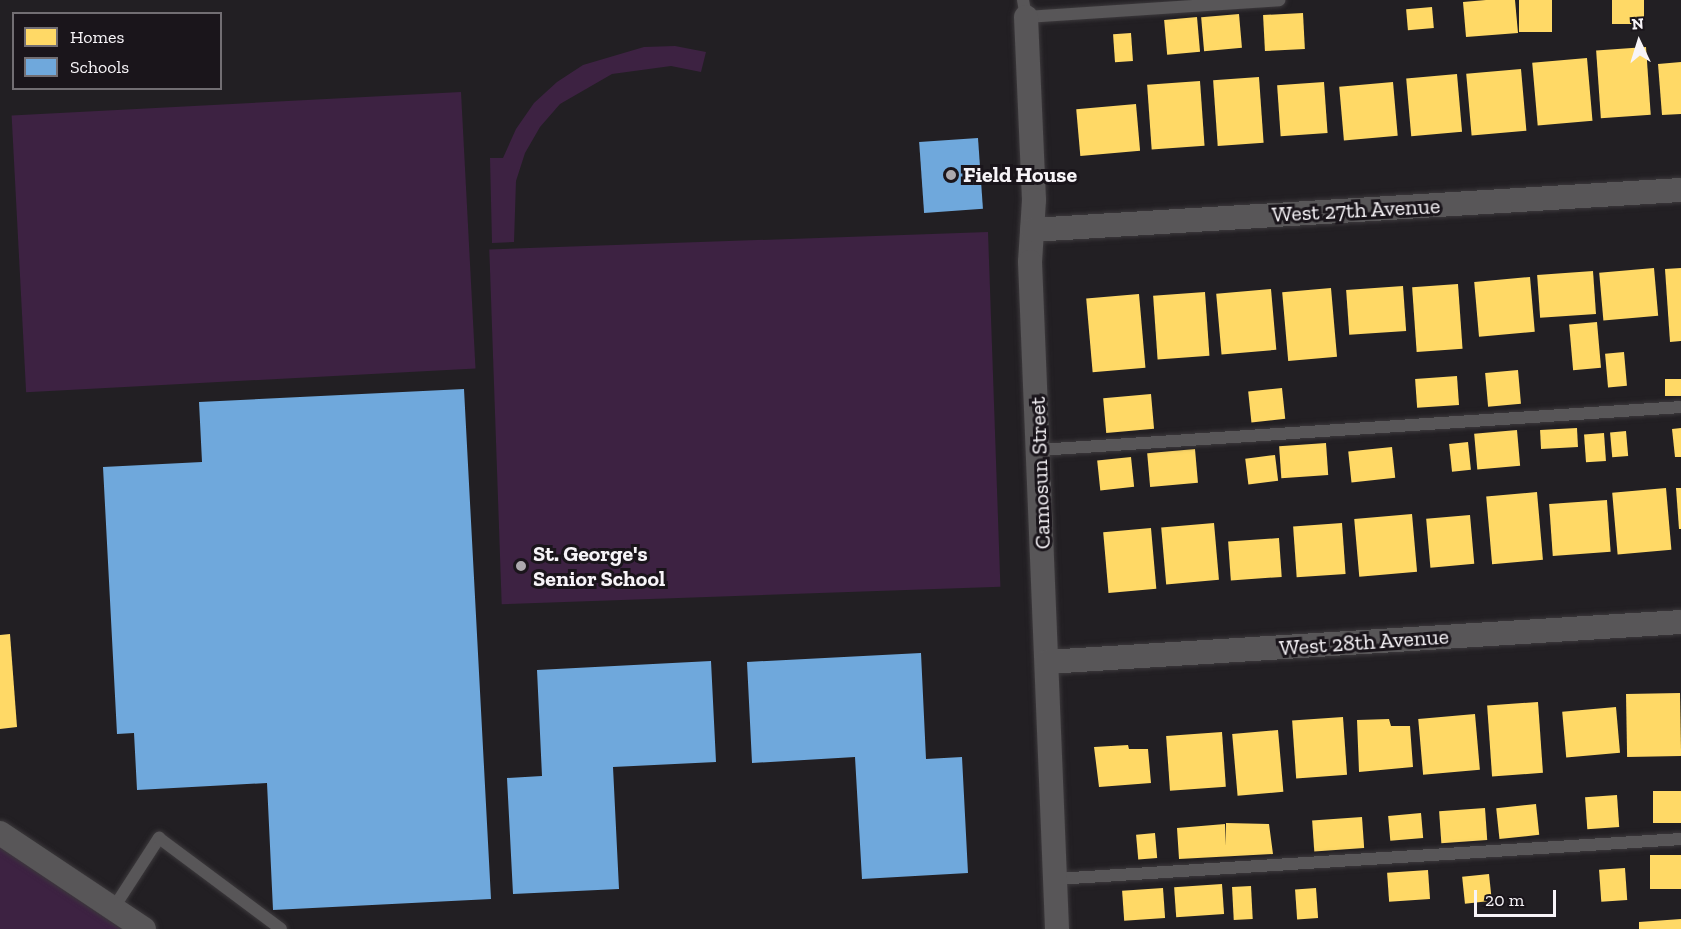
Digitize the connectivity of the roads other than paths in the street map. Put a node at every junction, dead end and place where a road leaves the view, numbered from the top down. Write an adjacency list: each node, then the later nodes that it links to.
1 (1279, 0): 2 (lane)
2 (1025, 9): 4 (street, Camosun Street)
3 (1681, 190): 4 (street, West 27th Avenue)
4 (1032, 230): 6 (street, Camosun Street)
5 (1681, 406): 6 (lane)
6 (1039, 450): 8 (street, Camosun Street)
7 (1681, 622): 8 (street, West 28th Avenue)
8 (1047, 662): 11 (street, Camosun Street)
9 (0, 833): 12 (street)
10 (1681, 839): 11 (lane)
11 (1056, 879): 15 (street, Camosun Street)
12 (113, 909): 13 (street); 14 (lane)
13 (144, 929)
14 (280, 929)
15 (1057, 929)

